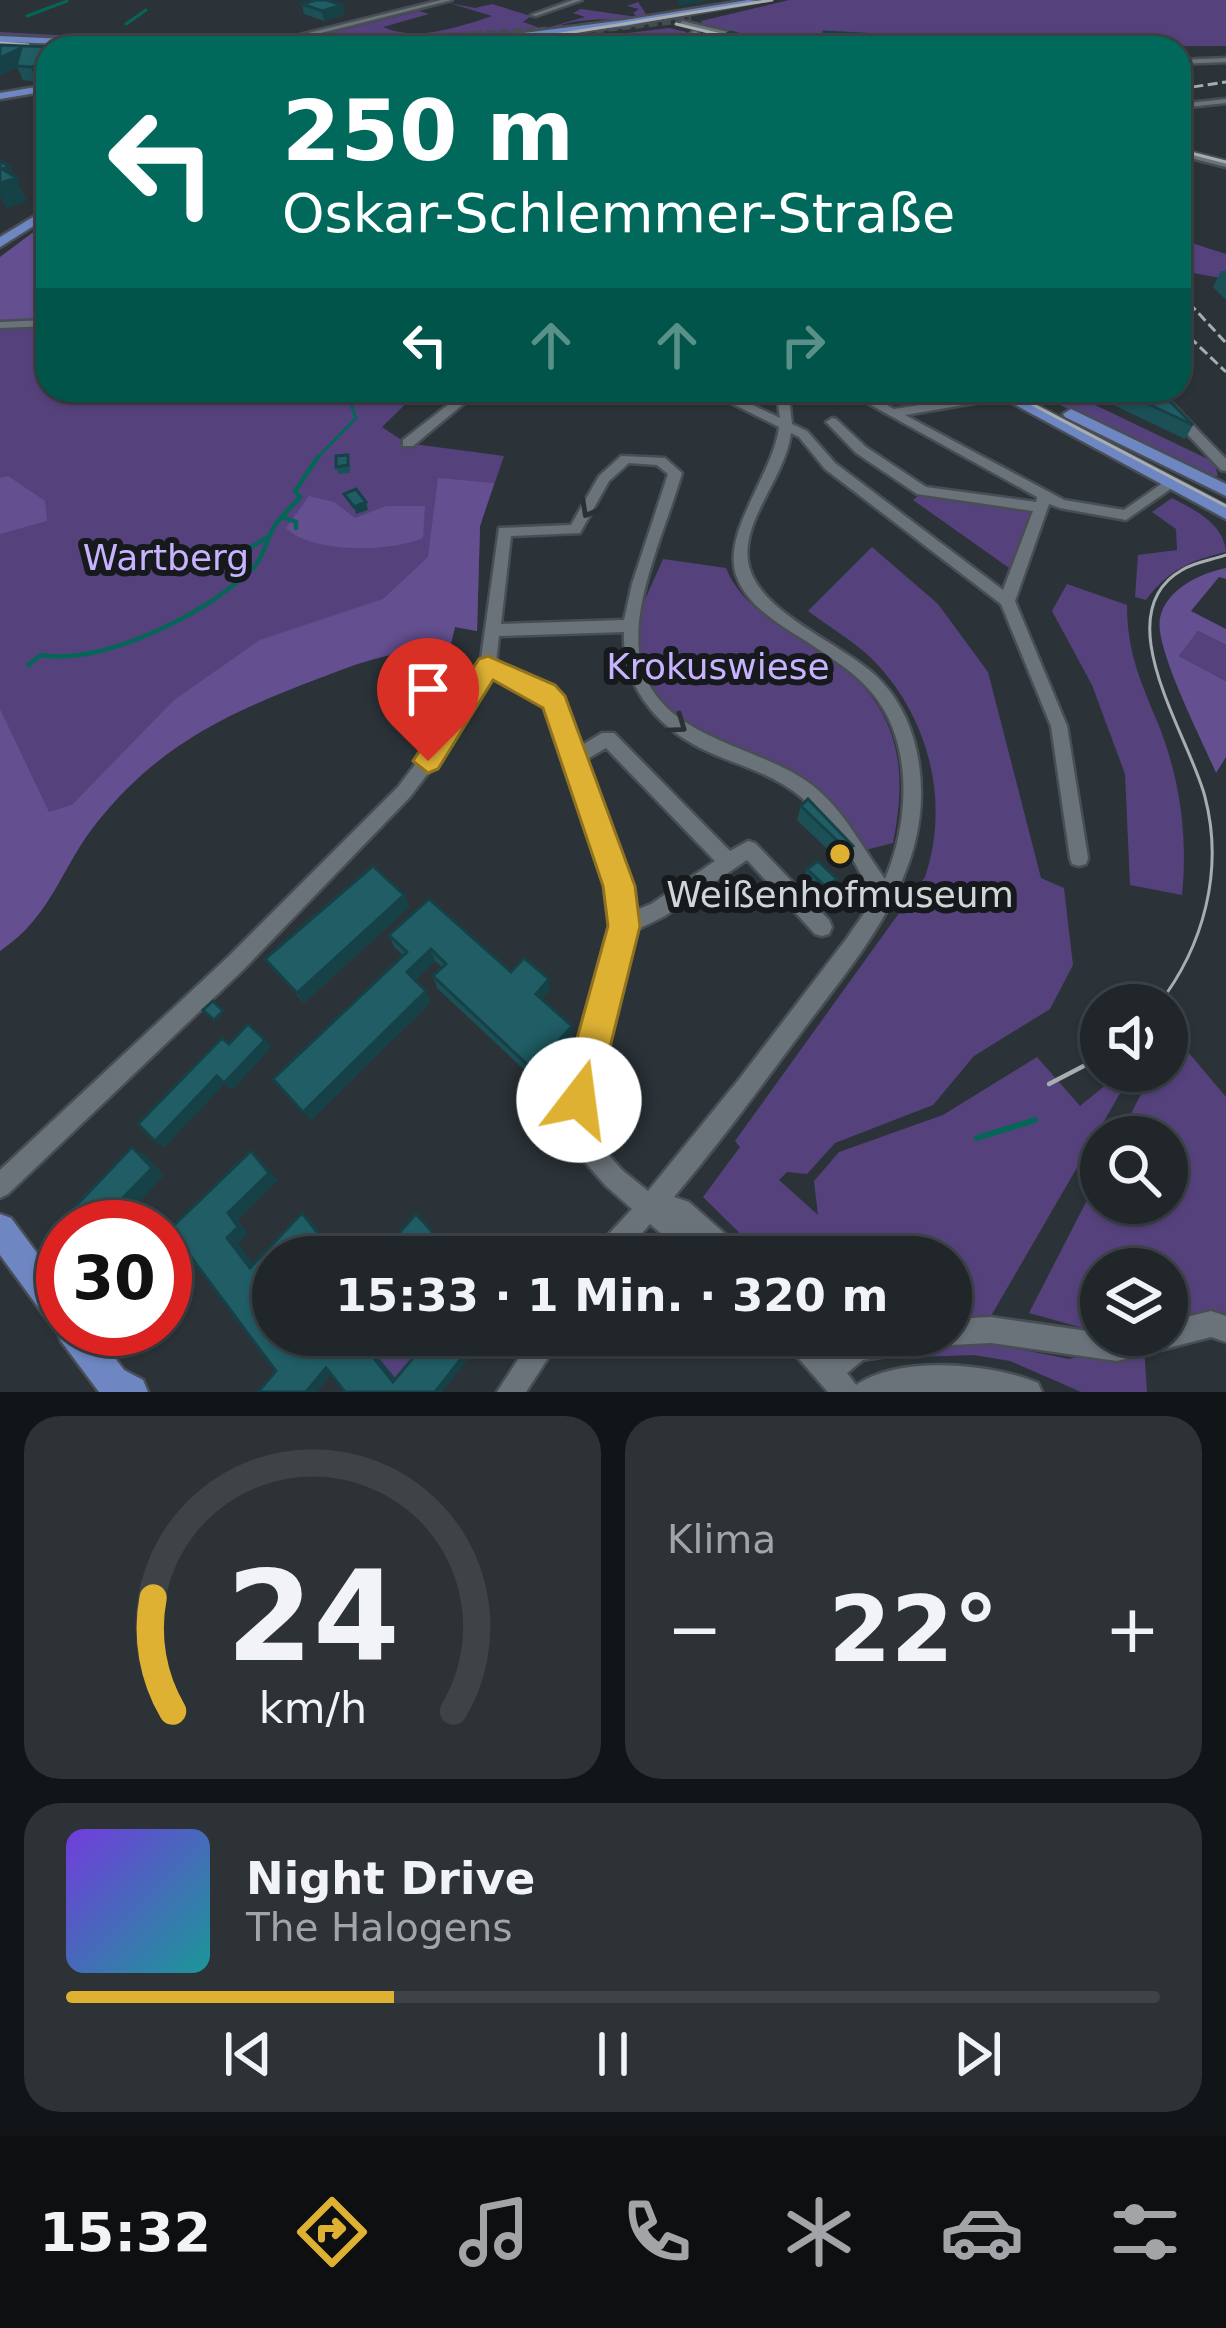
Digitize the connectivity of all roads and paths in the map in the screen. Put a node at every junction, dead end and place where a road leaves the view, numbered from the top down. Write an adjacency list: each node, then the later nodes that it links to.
1 (449, 0): 7 (street)
2 (579, 0): 4 (street)
3 (763, 2): 5 (main road); 5 (main road)
4 (535, 15)
5 (667, 16): 6 (street); 8 (main road); 9 (main road); 12 (street)
6 (695, 32): 10 (street); 11 (street)
7 (304, 36)
8 (547, 36)
9 (589, 36)
10 (692, 36)
11 (713, 36)
12 (740, 36)
13 (0, 43): 14 (main road); 15 (main road); 16 (main road)
14 (36, 44)
15 (36, 44)
16 (36, 49)
17 (1226, 60): 18 (street)
18 (1191, 61)
19 (0, 80): 20 (main road)
20 (34, 90): 21 (main road)
21 (0, 96)
22 (1226, 101): 23 (street)
23 (1191, 105)
24 (1191, 152): 25 (street)
25 (1224, 157)
26 (36, 220): 27 (main road)
27 (1, 242)
28 (36, 324): 29 (street)
29 (0, 325)
30 (459, 402): 43 (street)
31 (738, 402): 42 (street)
32 (785, 402): 42 (street)
33 (872, 402): 40 (street)
34 (936, 402): 39 (street)
35 (950, 402): 39 (street)
36 (1019, 402): 46 (main road)
37 (1047, 402): 45 (main road)
38 (1163, 402): 44 (street)
39 (940, 404): 40 (street)
40 (892, 413): 48 (street)
41 (832, 422): 48 (street)
42 (790, 425): 50 (street); 57 (street)
43 (408, 443)
44 (1223, 465): 45 (street)
45 (1203, 480): 47 (main road)
46 (1172, 483): 48 (street); 49 (main road)
47 (1226, 491)
48 (1042, 501): 50 (street)
49 (1226, 512)
50 (1007, 601): 55 (street)
51 (626, 626): 52 (street); 52 (street, one-way to 52); 57 (street, one-way to 57)
52 (494, 630): 53 (street)
53 (488, 666): 54 (street); 60 (street)
54 (575, 758): 56 (street); 58 (street)
55 (1079, 858)
56 (728, 862): 58 (street); 59 (street)
57 (886, 893): 61 (street)
58 (624, 926): 61 (street)
59 (822, 927)
60 (0, 1186)
61 (651, 1207): 63 (street); 64 (street); 65 (street)
62 (0, 1229): 66 (main road)
63 (625, 1236)
64 (684, 1236)
65 (709, 1236)
66 (36, 1278)
67 (1226, 1329): 68 (street)
68 (972, 1331)
69 (94, 1356): 74 (main road)
70 (535, 1356): 75 (street)
71 (814, 1356): 73 (street)
72 (852, 1356): 73 (street)
73 (837, 1382)
74 (119, 1388)
75 (510, 1392)
76 (867, 1392): 77 (street)
77 (1029, 1392)

